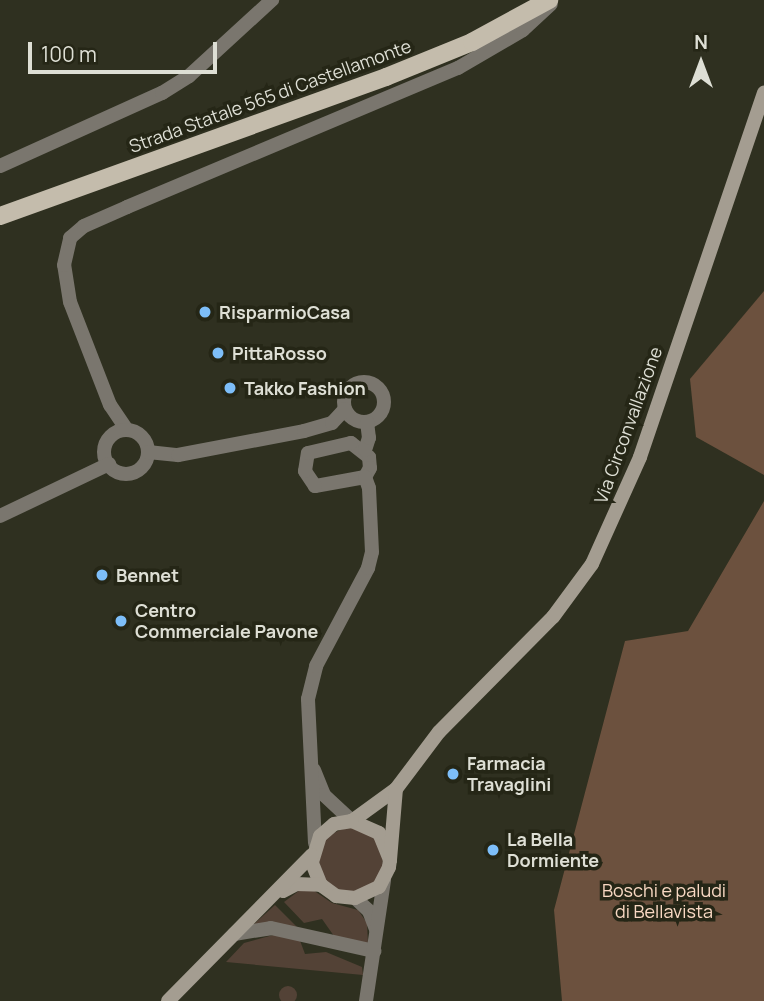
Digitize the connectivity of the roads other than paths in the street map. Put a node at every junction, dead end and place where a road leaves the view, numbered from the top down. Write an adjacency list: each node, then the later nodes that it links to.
1 (272, 0): 5 (street)
2 (549, 0): 6 (main road, Strada Statale 565 di Castellamonte)
3 (556, 0): 9 (street)
4 (764, 92): 16 (main road, Via Circonvallazione)
5 (0, 166)
6 (0, 216)
7 (345, 409): 8 (street); 8 (street); 11 (street)
8 (367, 422): 10 (street)
9 (127, 430): 11 (street); 12 (street)
10 (365, 450): 13 (street); 13 (street)
11 (148, 452): 12 (street)
12 (108, 464): 14 (street)
13 (365, 477): 15 (street)
14 (0, 516)
15 (309, 748): 17 (street); 18 (street)
16 (396, 789): 17 (main road, Via Circonvallazione); 19 (main road)
17 (352, 821): 18 (main road, Via Circonvallazione); 19 (main road)
18 (314, 849): 21 (main road); 22 (main road, Via Circonvallazione)
19 (390, 860): 20 (main road)
20 (384, 880): 23 (main road); 24 (street)
21 (321, 885): 22 (main road, Via Circonvallazione); 23 (main road, Via Circonvallazione)
22 (272, 897): 25 (main road, Via Circonvallazione)
23 (355, 898): 24 (street)
24 (377, 931): 26 (street)
25 (234, 934): 26 (street); 27 (main road, Via Circonvallazione)
26 (374, 951): 28 (street)
27 (167, 1001)
28 (366, 1001)

